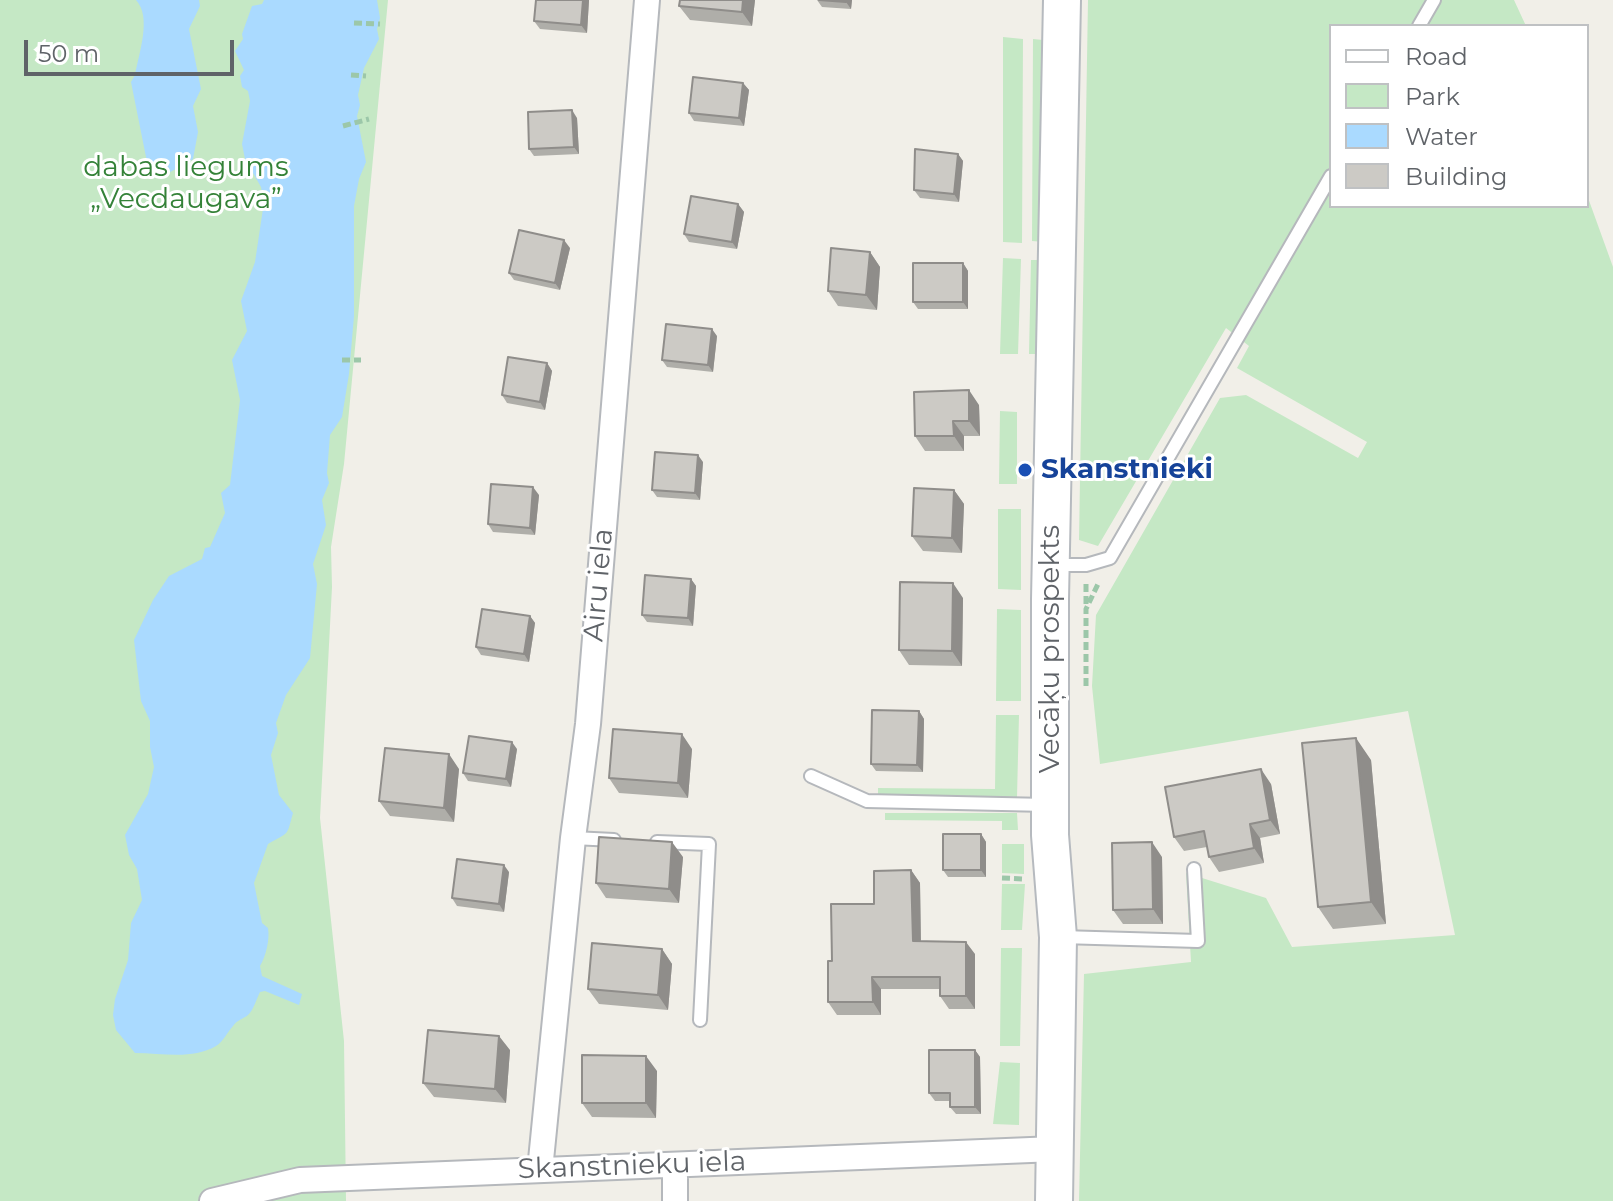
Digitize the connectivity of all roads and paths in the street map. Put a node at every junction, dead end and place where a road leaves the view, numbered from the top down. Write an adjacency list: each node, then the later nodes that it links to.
1 (647, 0): 19 (street, Airu iela)
2 (1062, 0): 15 (main road, Vecāķu prospekts)
3 (1434, 0): 6 (lane)
4 (354, 23): 5 (path)
5 (380, 24)
6 (1420, 24)
7 (351, 75): 8 (path)
8 (366, 76)
9 (369, 119): 10 (path)
10 (343, 126)
11 (1329, 179): 14 (lane)
12 (342, 360): 13 (path)
13 (361, 360)
14 (1110, 558): 15 (lane); 16 (path)
15 (1051, 565): 18 (main road, Vecāķu prospekts)
16 (1086, 686)
17 (811, 776): 18 (lane)
18 (1050, 805): 25 (main road, Vecāķu prospekts)
19 (573, 838): 20 (lane); 29 (street, Airu iela)
20 (623, 840)
21 (638, 841): 26 (lane)
22 (1194, 869): 25 (lane)
23 (1002, 878): 24 (path)
24 (1029, 879)
25 (1058, 937): 27 (main road, Vecāķu prospekts)
26 (700, 1020)
27 (1055, 1149): 28 (street, Skanstnieku iela); 32 (main road, Vecāķu prospekts)
28 (675, 1165): 29 (street, Skanstnieku iela); 31 (street)
29 (540, 1170): 30 (street, Skanstnieku iela)
30 (212, 1201)
31 (675, 1201)
32 (1054, 1201)

